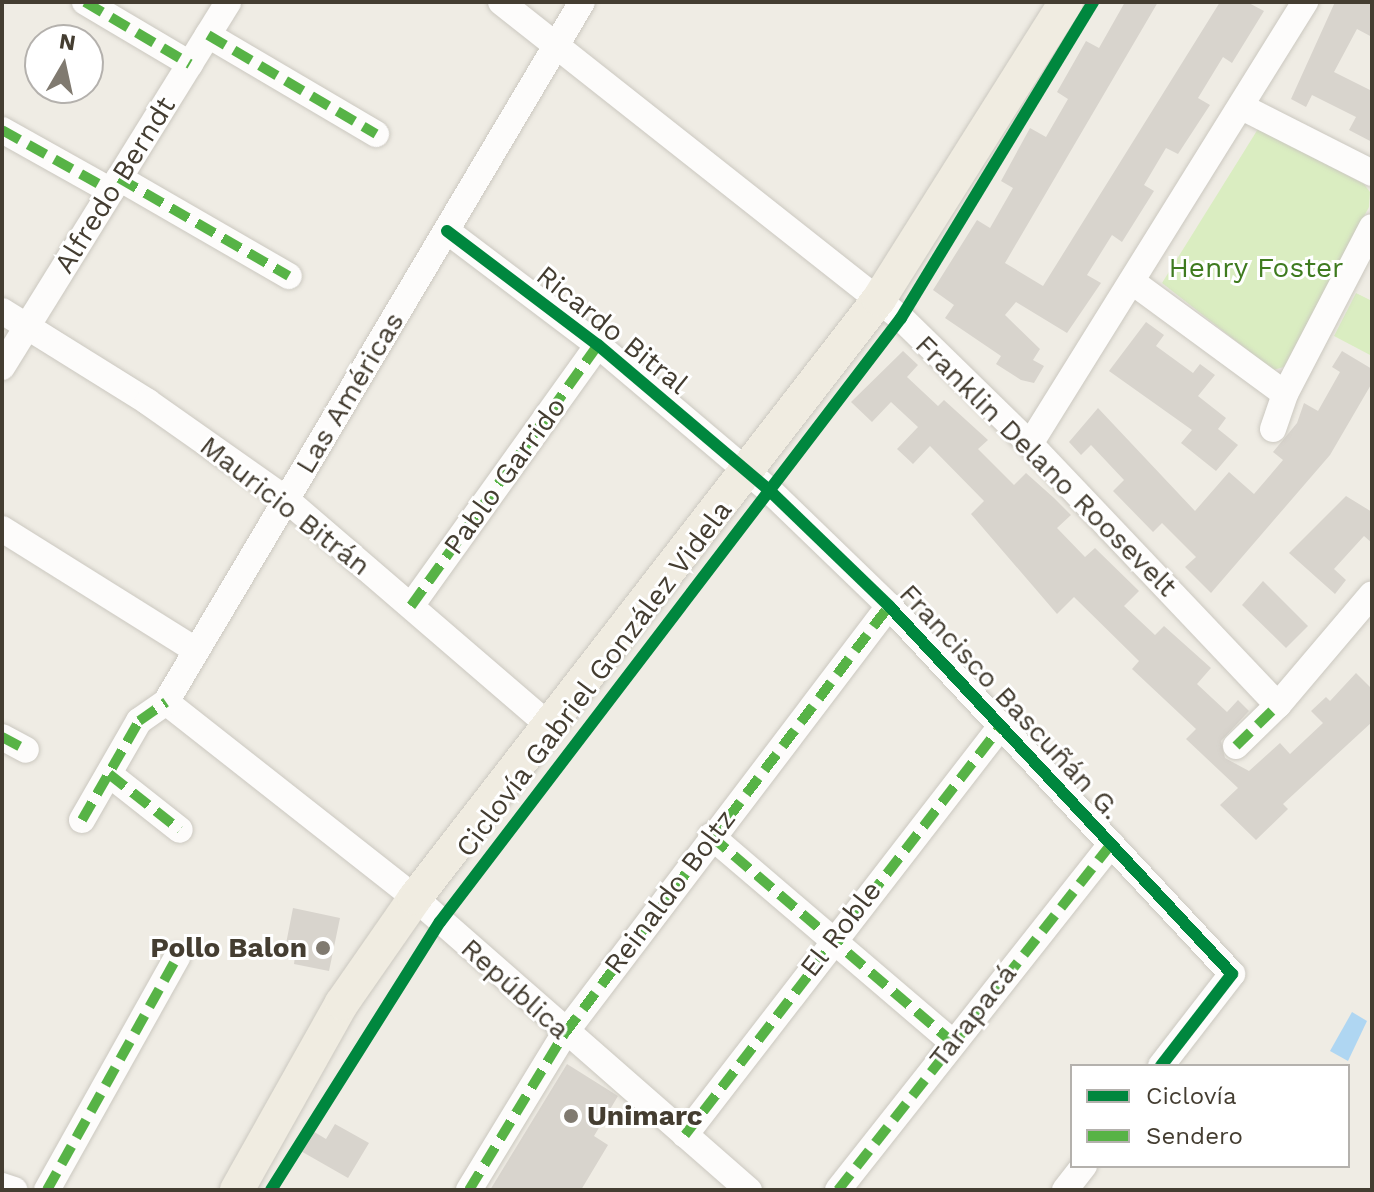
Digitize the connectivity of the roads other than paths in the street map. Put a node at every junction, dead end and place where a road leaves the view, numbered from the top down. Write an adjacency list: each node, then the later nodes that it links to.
1 (85, 2): 9 (street)
2 (228, 2): 7 (street, Alfredo Berndt)
3 (501, 2): 8 (street, Franklin Delano Roosevelt)
4 (582, 2): 8 (street, Las Américas)
5 (1066, 2): 19 (main road)
6 (1305, 2): 10 (street)
7 (208, 35): 9 (street, Alfredo Berndt); 12 (street)
8 (554, 41): 16 (street, Las Américas); 19 (street, Franklin Delano Roosevelt)
9 (190, 64): 14 (street, Alfredo Berndt)
10 (1242, 107): 13 (street); 18 (street)
11 (2, 130): 14 (street)
12 (376, 134)
13 (1372, 173)
14 (115, 184): 17 (street); 21 (street, Alfredo Berndt)
15 (1372, 227): 24 (street)
16 (447, 231): 22 (street, Ricardo Bitral); 28 (street, Las Américas)
17 (289, 276)
18 (1134, 283): 24 (street); 26 (street)
19 (879, 299): 26 (street, Franklin Delano Roosevelt); 27 (main road)
20 (2, 311): 21 (street, Mauricio Bitrán)
21 (27, 327): 23 (street, Alfredo Berndt); 28 (street, Mauricio Bitrán)
22 (598, 345): 27 (street, Ricardo Bitral); 31 (street, Pablo Garrido)
23 (2, 367)
24 (1285, 394): 25 (street)
25 (1273, 429)
26 (1030, 444): 35 (street, Franklin Delano Roosevelt)
27 (745, 470): 32 (street, Francisco Bascuñán G.); 36 (main road)
28 (287, 500): 31 (street, Mauricio Bitrán); 33 (street, Las Américas)
29 (2, 529): 33 (street)
30 (1372, 594): 35 (street)
31 (411, 606): 36 (street, Mauricio Bitrán)
32 (889, 606): 37 (street, Francisco Bascuñán G.); 44 (street, Reinaldo Boltz)
33 (194, 649): 34 (street, Las Américas)
34 (166, 702): 41 (street, Las Américas); 46 (street, República)
35 (1278, 705): 39 (street)
36 (550, 726): 46 (main road)
37 (1001, 726): 45 (street, Francisco Bascuñán G.); 47 (street, El Roble)
38 (2, 737): 40 (street)
39 (1236, 746)
40 (26, 750)
41 (109, 774): 42 (street, Las Américas); 43 (street)
42 (82, 820)
43 (180, 830)
44 (711, 836): 47 (street); 49 (street, Reinaldo Boltz)
45 (1111, 844): 50 (street, Tarapacá); 51 (street, Francisco Bascuñán G.)
46 (415, 898): 49 (street, República); 57 (main road)
47 (832, 940): 50 (street); 52 (street, El Roble)
48 (177, 957): 56 (street)
49 (565, 1033): 52 (street, República); 58 (street, Reinaldo Boltz)
50 (952, 1042): 60 (street, Tarapacá)
51 (1163, 1064)
52 (685, 1135): 59 (street, República)
53 (1082, 1168): 61 (street)
54 (2, 1186): 55 (street)
55 (14, 1190)
56 (47, 1190)
57 (237, 1190)
58 (469, 1190)
59 (749, 1190)
60 (838, 1190)
61 (1065, 1190)

